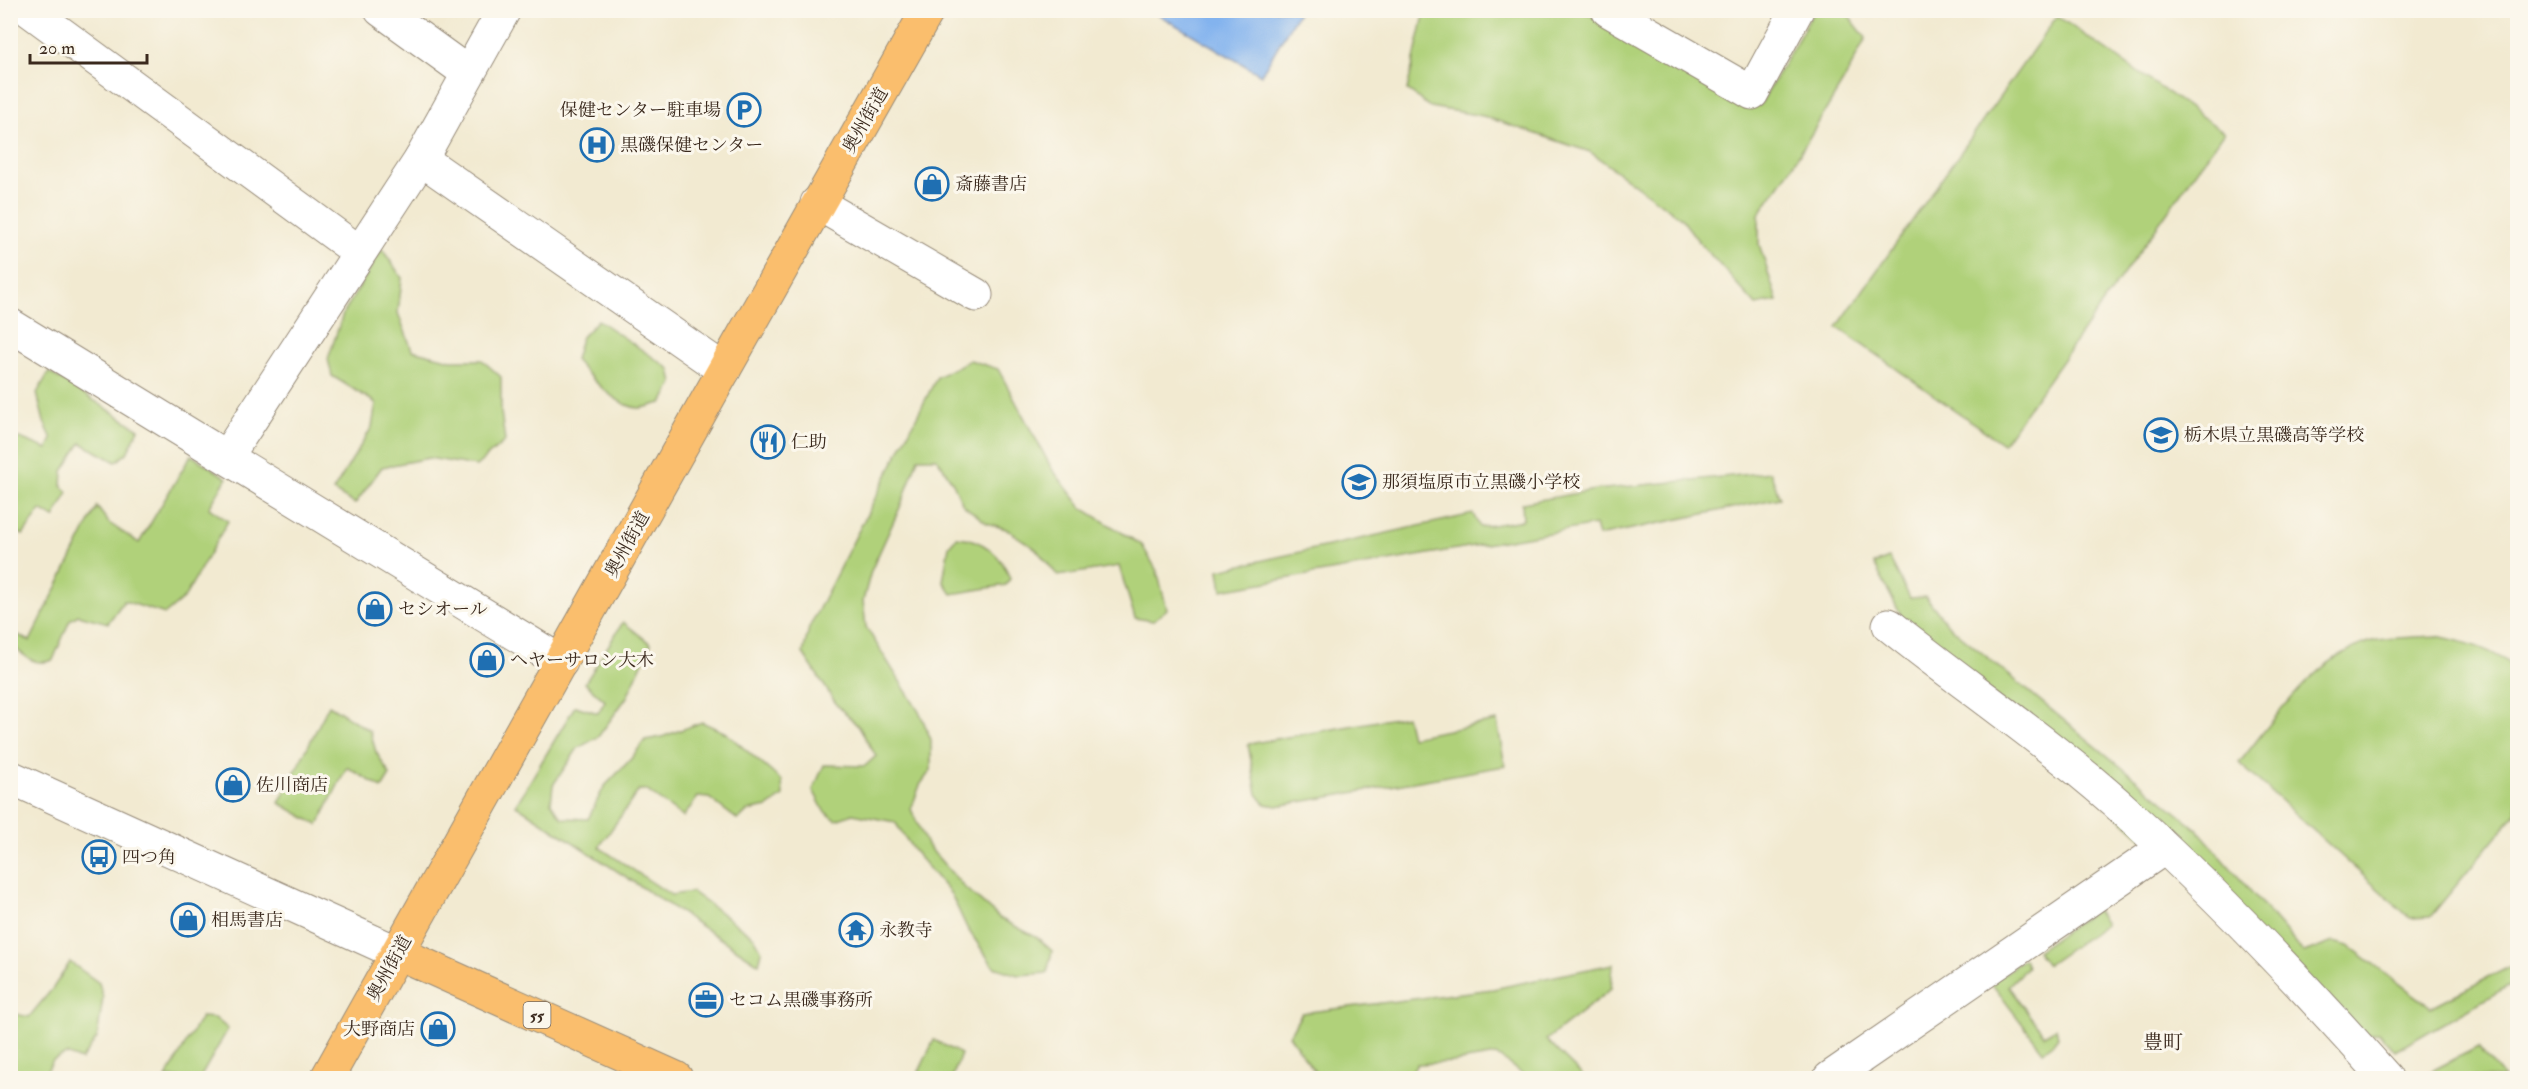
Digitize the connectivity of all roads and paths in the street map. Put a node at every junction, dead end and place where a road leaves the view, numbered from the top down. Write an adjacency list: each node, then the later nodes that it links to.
1 (29, 10): 10 (street)
2 (381, 10): 7 (street)
3 (504, 10): 7 (street)
4 (928, 10): 9 (main road, 奥州街道)
5 (1608, 10): 6 (street)
6 (1797, 10)
7 (468, 73): 8 (street)
8 (421, 159): 10 (street); 13 (street)
9 (818, 203): 11 (street); 13 (main road, 奥州街道)
10 (359, 252): 14 (street)
11 (976, 295)
12 (10, 325): 14 (street)
13 (724, 369): 16 (main road, 奥州街道)
14 (227, 456): 16 (street)
15 (1889, 625): 18 (street)
16 (561, 662): 19 (main road, 奥州街道)
17 (10, 777): 19 (street)
18 (2164, 848): 22 (street); 23 (street)
19 (398, 953): 20 (main road, 奥州街道); 21 (main road, 55)
20 (327, 1078)
21 (676, 1078)
22 (1830, 1078)
23 (2386, 1078)

